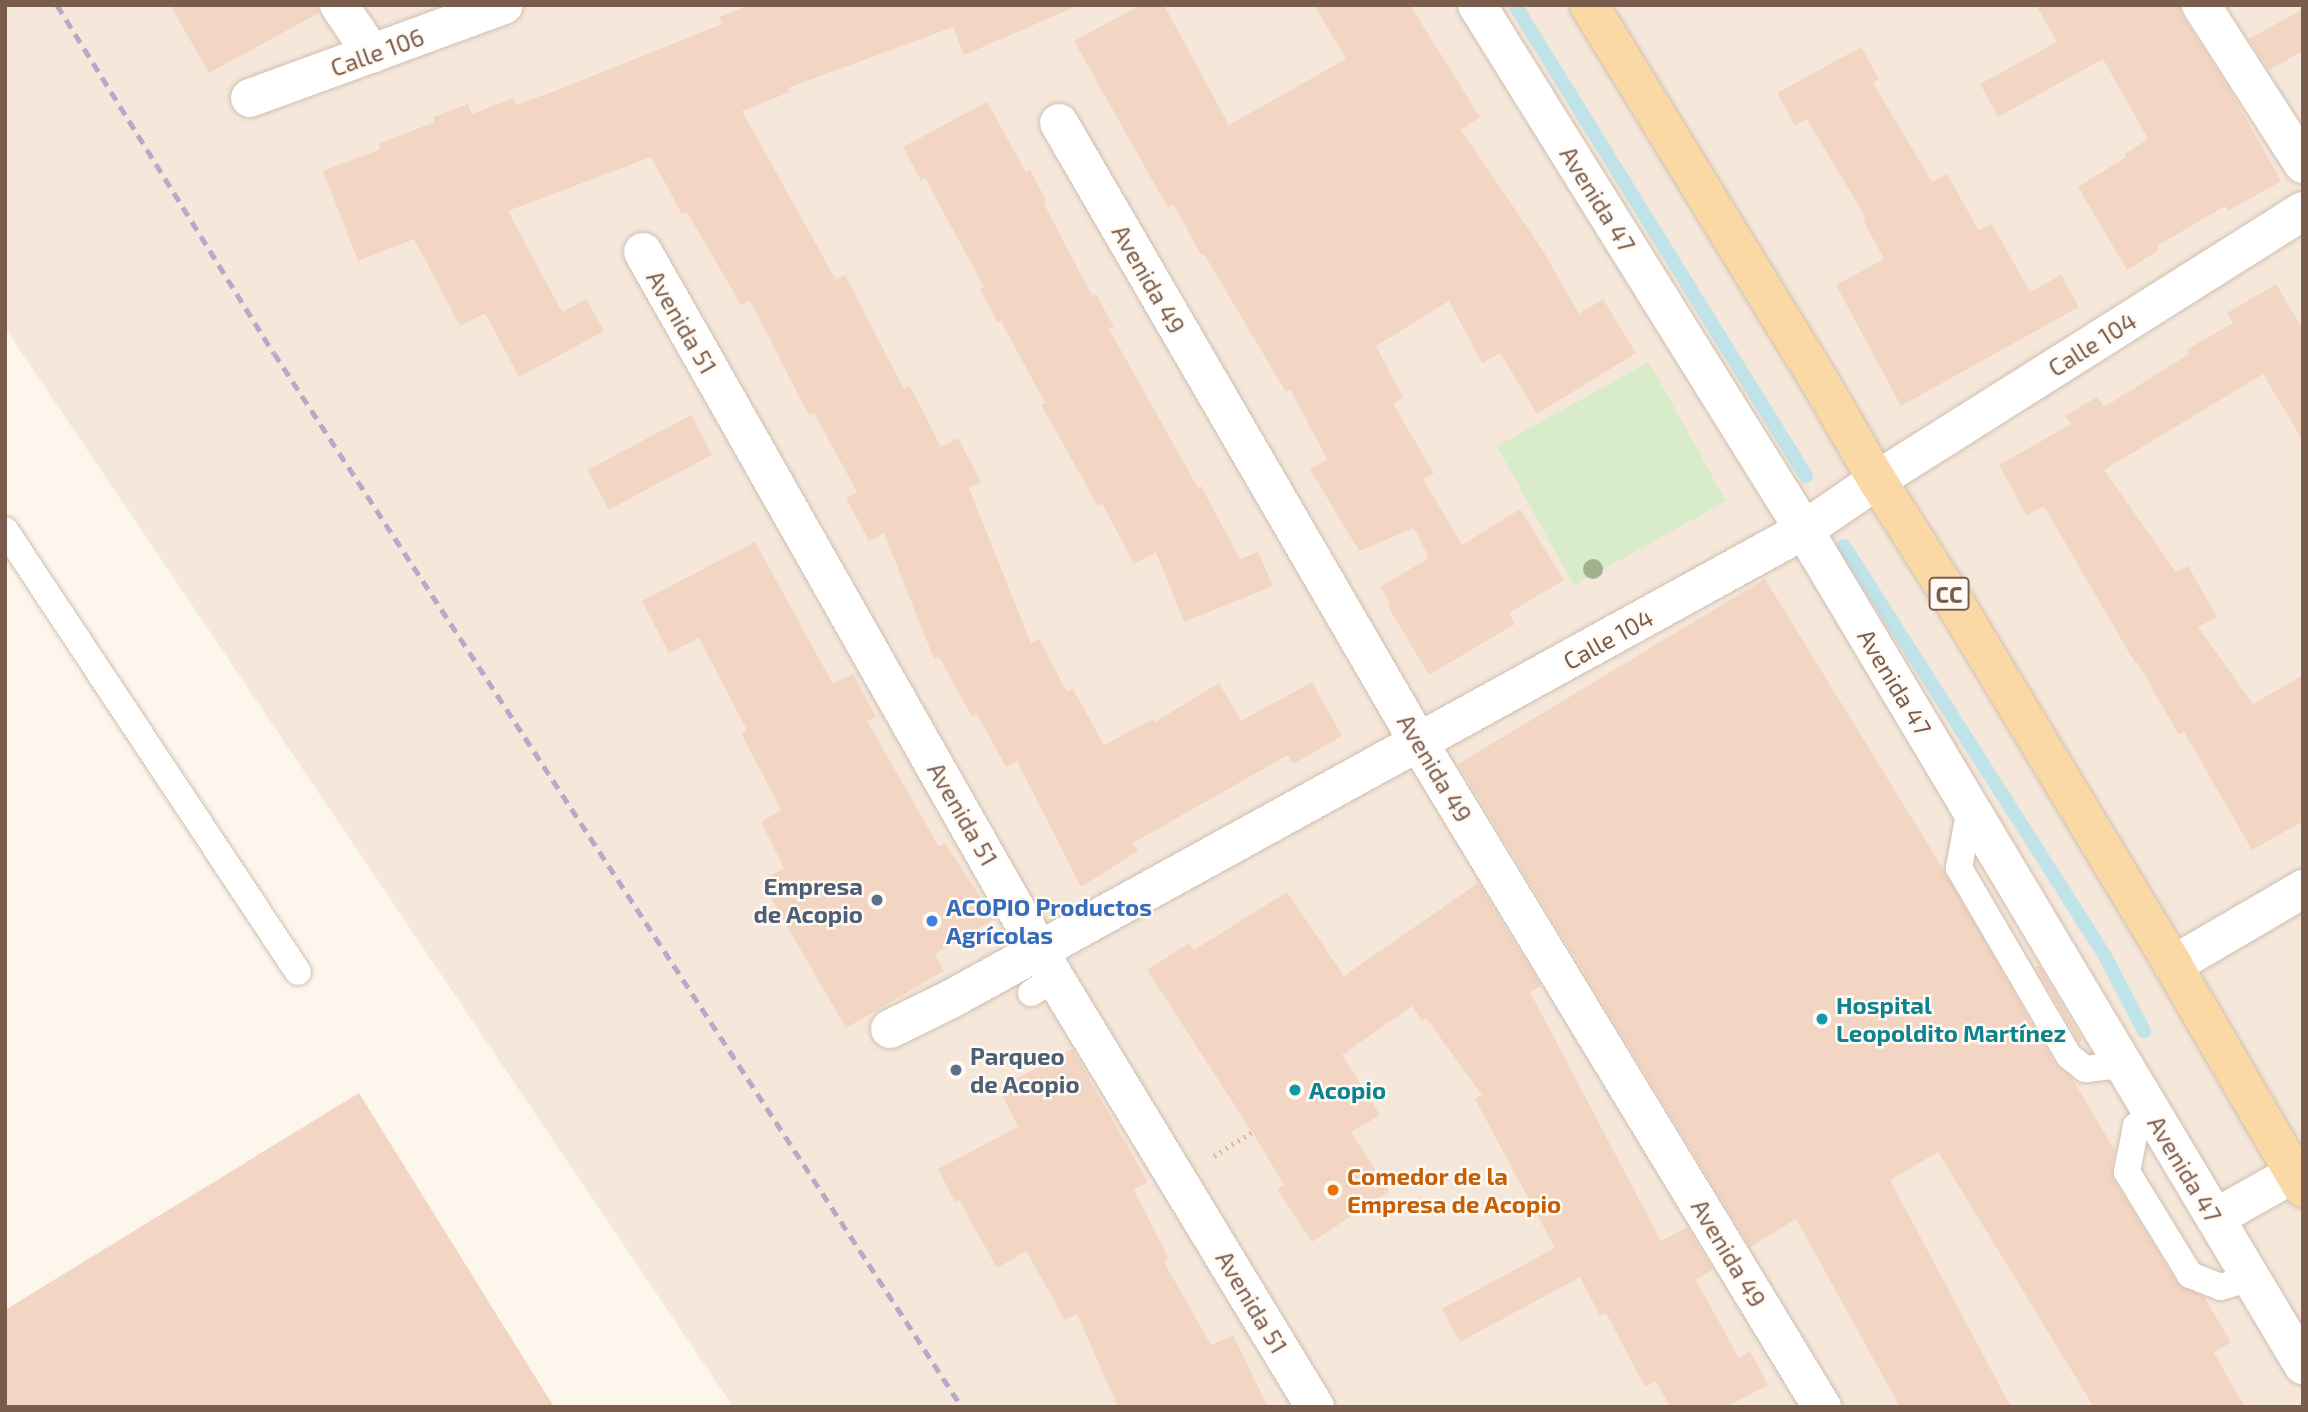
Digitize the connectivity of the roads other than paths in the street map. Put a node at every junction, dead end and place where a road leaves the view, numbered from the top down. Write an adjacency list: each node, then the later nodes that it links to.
1 (339, 5): 6 (street)
2 (504, 5): 6 (street, Calle 106)
3 (1477, 5): 14 (street, Avenida 47)
4 (1589, 5): 12 (main road, CC)
5 (2201, 5): 9 (street)
6 (372, 54): 7 (street, Calle 106)
7 (250, 98)
8 (1059, 123): 15 (street, Avenida 49)
9 (2303, 164)
10 (2303, 211): 12 (street, Calle 104)
11 (643, 252): 19 (street, Avenida 51)
12 (1877, 480): 14 (street, Calle 104); 17 (main road, CC)
13 (5, 530): 18 (lane)
14 (1804, 530): 15 (street, Calle 104); 21 (street, Avenida 47)
15 (1419, 743): 19 (street, Calle 104); 27 (street, Avenida 49)
16 (2303, 889): 17 (street)
17 (2174, 965): 22 (main road, CC)
18 (298, 972)
19 (1042, 974): 20 (street, Calle 104); 26 (street, Avenida 51)
20 (890, 1029)
21 (2153, 1116): 23 (street, Avenida 47); 24 (lane)
22 (2299, 1180): 23 (street)
23 (2215, 1218): 24 (street, Avenida 47)
24 (2250, 1278): 25 (street, Avenida 47)
25 (2303, 1365)
26 (1315, 1407)
27 (1822, 1407)

